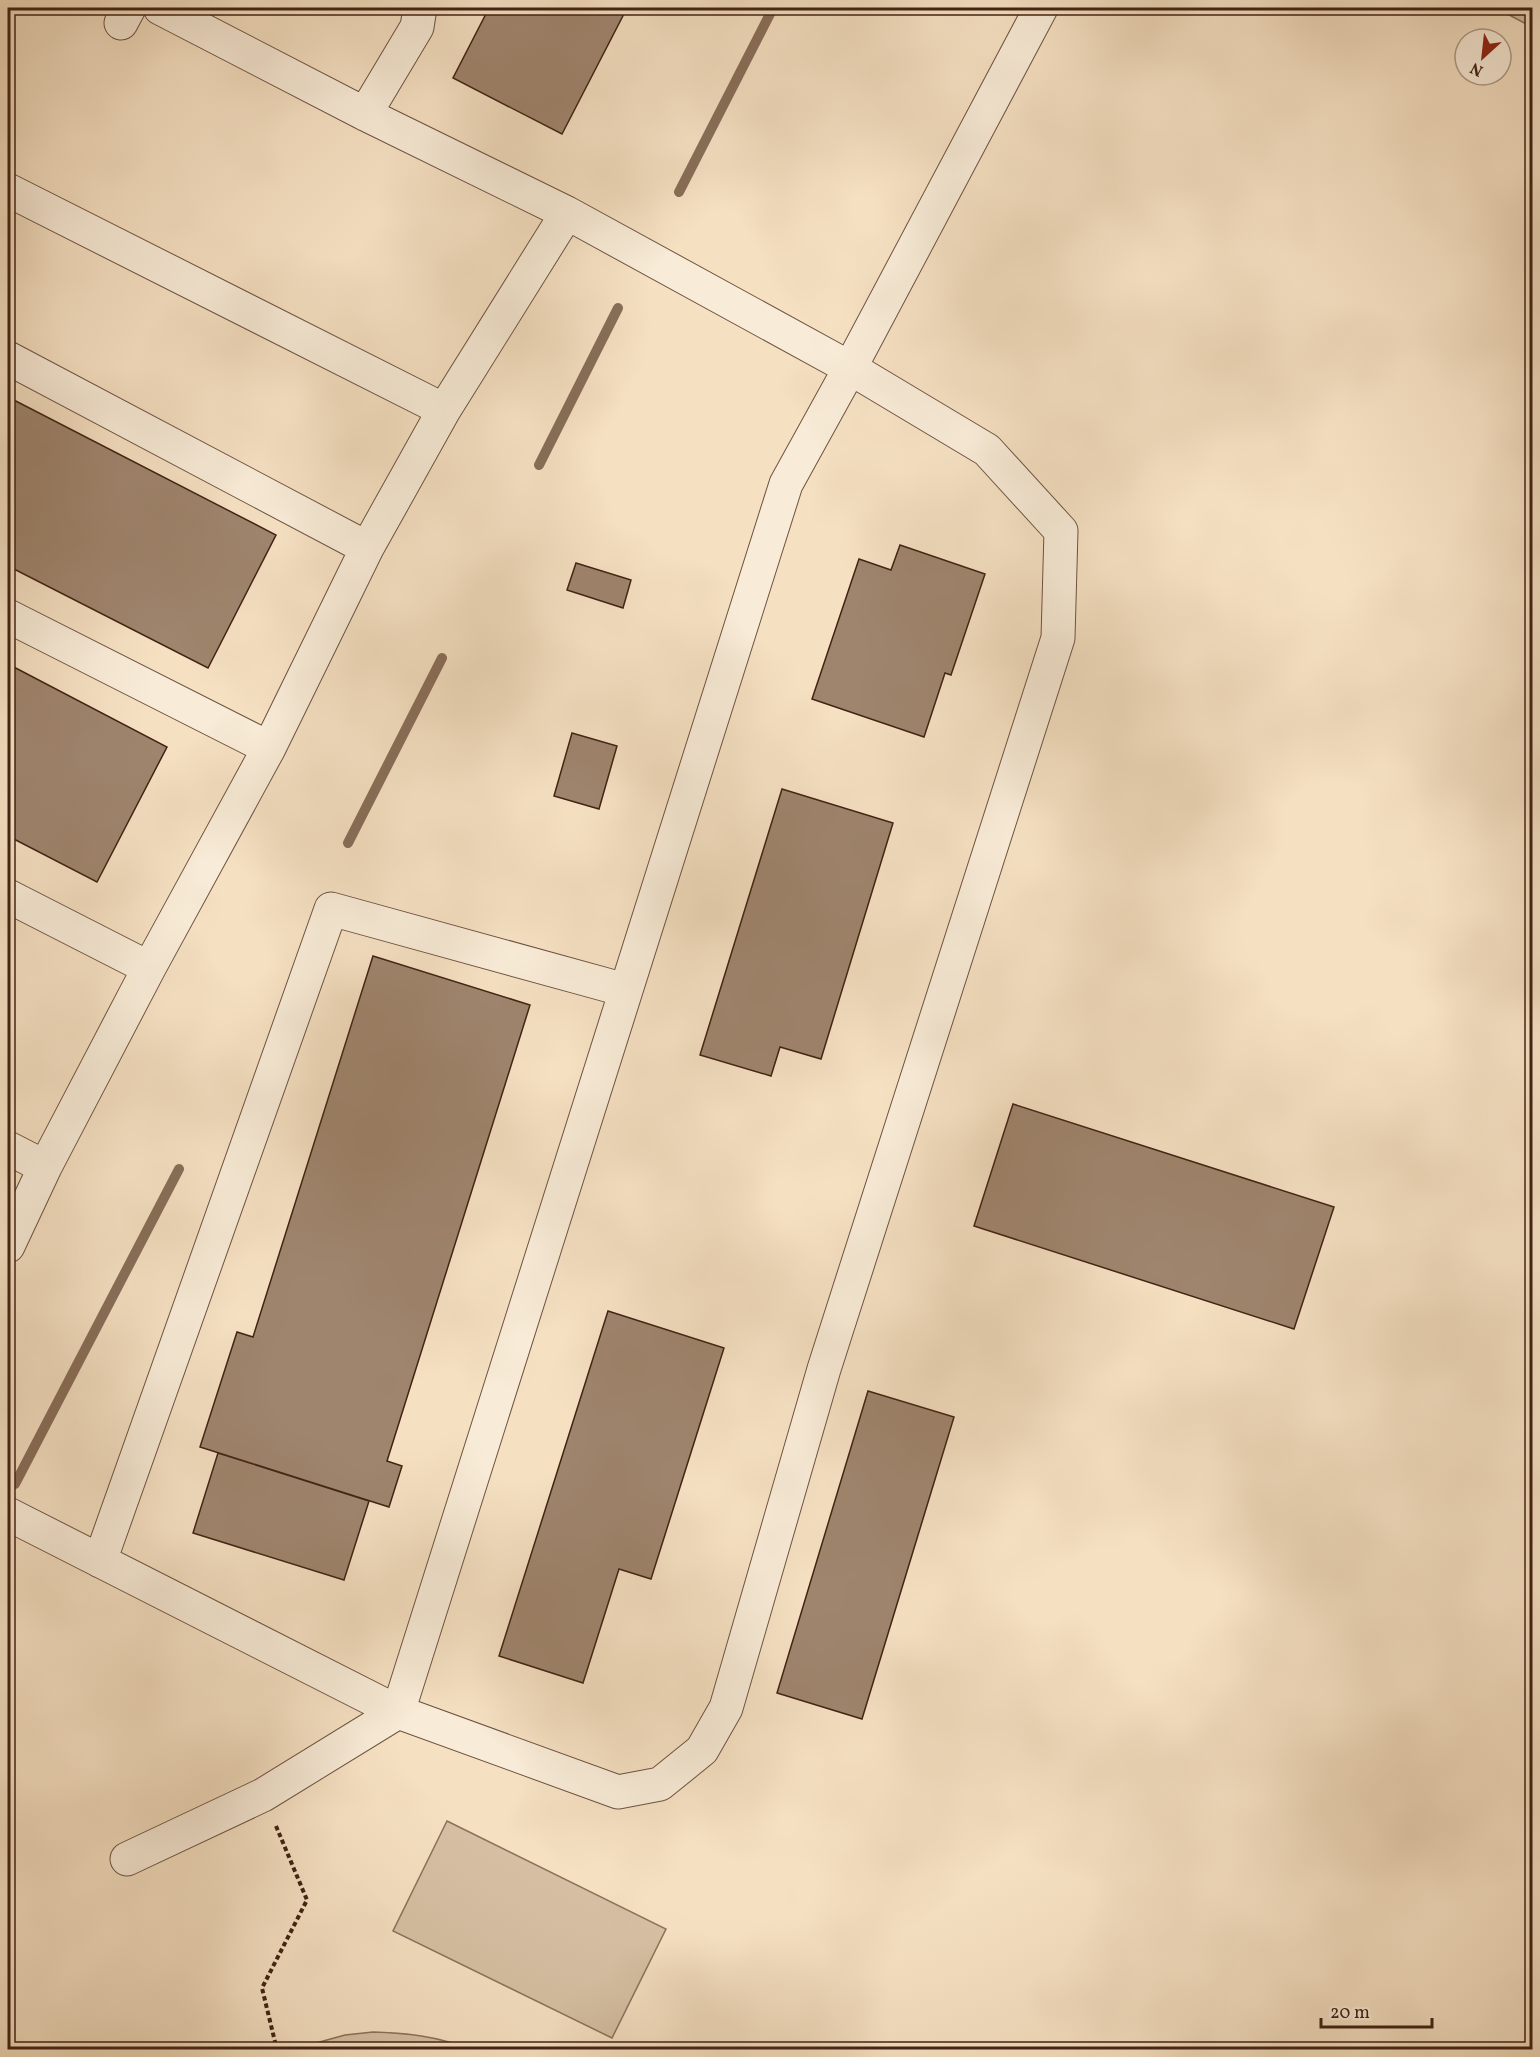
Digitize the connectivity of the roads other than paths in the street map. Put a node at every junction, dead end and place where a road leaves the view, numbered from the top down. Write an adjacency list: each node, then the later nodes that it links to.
1 (160, 8): 4 (lane)
2 (420, 8): 4 (lane)
3 (1041, 8): 8 (lane)
4 (365, 114): 6 (lane)
5 (8, 190): 9 (lane)
6 (567, 213): 8 (lane); 9 (lane)
7 (8, 358): 10 (lane)
8 (850, 368): 15 (lane); 21 (lane)
9 (444, 410): 10 (lane)
10 (367, 548): 12 (lane)
11 (8, 616): 12 (lane)
12 (269, 748): 14 (lane)
13 (8, 896): 14 (lane)
14 (149, 968): 17 (lane)
15 (625, 990): 20 (lane); 21 (lane)
16 (8, 1148): 17 (lane)
17 (45, 1167): 18 (lane)
18 (8, 1246)
19 (8, 1514): 20 (lane)
20 (100, 1561): 21 (lane)
21 (398, 1712): 22 (lane)
22 (127, 1859)

